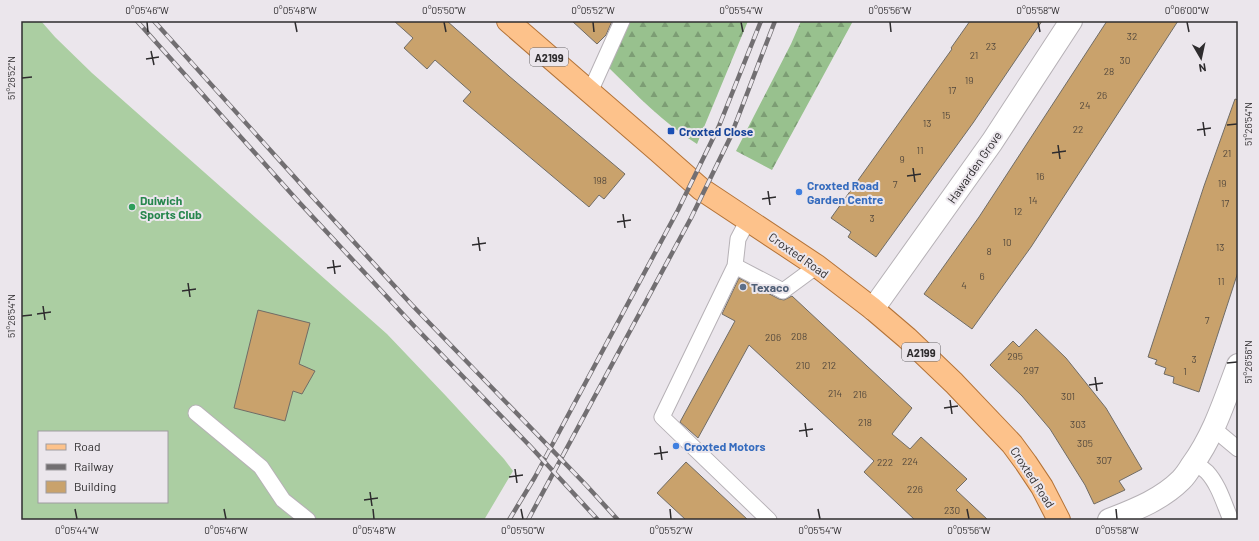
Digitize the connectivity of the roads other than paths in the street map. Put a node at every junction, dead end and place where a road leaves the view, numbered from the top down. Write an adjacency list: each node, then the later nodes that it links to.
1 (508, 21): 4 (main road, Croxted Road / A2199)
2 (622, 21): 4 (lane)
3 (1070, 21): 8 (street, Hawarden Grove)
4 (590, 92): 5 (main road, Croxted Road / A2199)
5 (748, 220): 6 (lane); 7 (main road, Croxted Road / A2199)
6 (735, 266): 7 (lane); 15 (lane)
7 (817, 266): 8 (main road, Croxted Road / A2199)
8 (873, 309): 16 (main road, Croxted Road / A2199)
9 (1238, 365): 11 (street)
10 (196, 413): 14 (lane)
11 (1214, 429): 12 (lane); 13 (street)
12 (1238, 449)
13 (1194, 463): 17 (street); 18 (lane)
14 (308, 520)
15 (769, 520)
16 (1059, 520)
17 (1109, 520)
18 (1231, 520)

